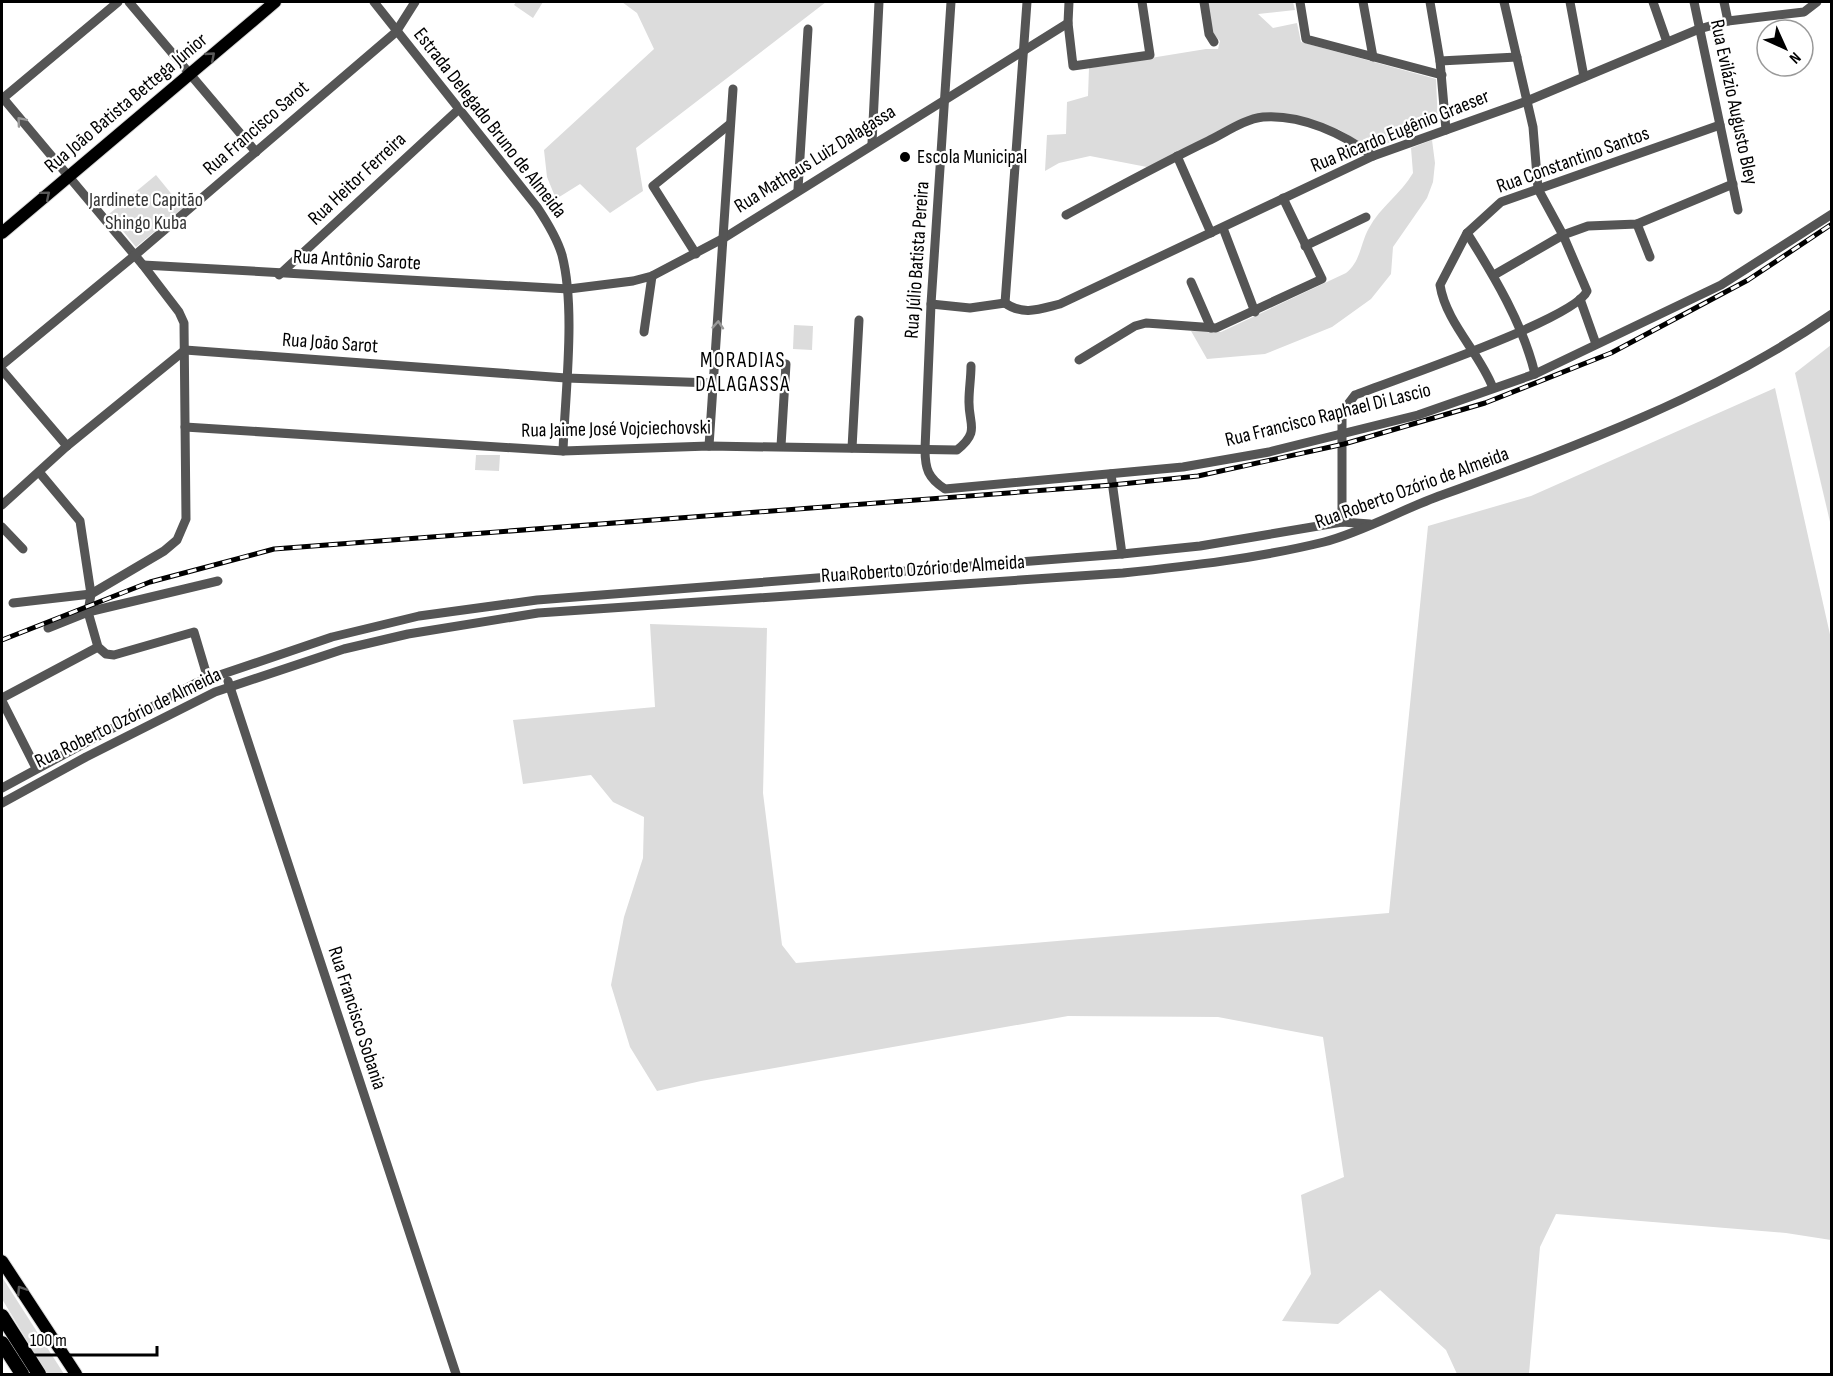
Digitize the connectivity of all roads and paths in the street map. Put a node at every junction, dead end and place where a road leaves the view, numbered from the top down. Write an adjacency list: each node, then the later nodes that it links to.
1 (118, 2): 39 (street)
2 (129, 2): 34 (street)
3 (275, 2): 34 (main road, Rua João Batista Bettega Júnior, one-way to 3)
4 (374, 2): 27 (street, Estrada Delegado Bruno de Almeida)
5 (415, 2): 27 (street, Rua Francisco Sarot)
6 (879, 2): 45 (street)
7 (951, 2): 38 (street, Rua Júlio Batista Pereira)
8 (1027, 2): 30 (street)
9 (1070, 2): 24 (street)
10 (1142, 2): 24 (street)
11 (1204, 2): 28 (street)
12 (1300, 2): 31 (street)
13 (1363, 2): 31 (street)
14 (1430, 2): 33 (street)
15 (1504, 2): 32 (street)
16 (1570, 2): 36 (street)
17 (1653, 2): 29 (street)
18 (1694, 2): 26 (street, Rua Evilázio Augusto Bley)
19 (1724, 2): 23 (street, Rua Evilázio Augusto Bley)
20 (1789, 2): 22 (street)
21 (1817, 2): 22 (street, Rua Ricardo Eugênio Graeser)
22 (1791, 13): 23 (street, Rua Ricardo Eugênio Graeser)
23 (1728, 21): 26 (street, Rua Ricardo Eugênio Graeser)
24 (1068, 23): 30 (street, Rua Matheus Luiz Dalagassa)
25 (808, 29): 51 (street)
26 (1699, 29): 29 (street, Rua Ricardo Eugênio Graeser); 43 (street, Rua Evilázio Augusto Bley)
27 (396, 32): 41 (street, Estrada Delegado Bruno de Almeida); 46 (street, Rua Francisco Sarot)
28 (1214, 42)
29 (1667, 42): 36 (street, Rua Ricardo Eugênio Graeser)
30 (1024, 49): 38 (street, Rua Matheus Luiz Dalagassa); 76 (street)
31 (1373, 57): 35 (street)
32 (1517, 57): 33 (street); 40 (street)
33 (1440, 61): 35 (street)
34 (190, 74): 46 (street); 49 (main road, Rua João Batista Bettega Júnior)
35 (1442, 75): 44 (street)
36 (1584, 77): 40 (street, Rua Ricardo Eugênio Graeser)
37 (733, 89): 42 (street)
38 (946, 97): 45 (street, Rua Matheus Luiz Dalagassa); 77 (street, Rua Júlio Batista Pereira)
39 (2, 98): 49 (street, one-way to 39)
40 (1527, 101): 44 (street, Rua Ricardo Eugênio Graeser); 52 (street)
41 (459, 109): 70 (street, Rua Heitor Ferreira); 74 (street, Estrada Delegado Bruno de Almeida)
42 (730, 124): 64 (street); 66 (street)
43 (1720, 125): 50 (street, Rua Evilázio Augusto Bley); 52 (street, Rua Constantino Santos)
44 (1446, 130): 48 (street, Rua Ricardo Eugênio Graeser)
45 (872, 143): 51 (street, Rua Matheus Luiz Dalagassa)
46 (256, 152): 67 (street, Rua Francisco Sarot)
47 (1177, 156): 48 (street); 56 (street); 61 (street)
48 (1373, 156): 53 (street, Rua Ricardo Eugênio Graeser)
49 (68, 177): 60 (main road, Rua João Batista Bettega Júnior, one-way to 49); 67 (street)
50 (1733, 184): 54 (street, Rua Evilázio Augusto Bley); 58 (street)
51 (798, 189): 64 (street, Rua Matheus Luiz Dalagassa)
52 (1538, 189): 62 (street, Rua Constantino Santos); 63 (street)
53 (1283, 198): 59 (street, Rua Ricardo Eugênio Graeser); 65 (street)
54 (1738, 210)
55 (1832, 214): 84 (street, Rua Francisco Raphael Di Lascio)
56 (1066, 215)
57 (1366, 217): 65 (street)
58 (1636, 224): 63 (street); 68 (street)
59 (1223, 228): 61 (street, Rua Ricardo Eugênio Graeser); 78 (street)
60 (2, 233)
61 (1211, 233): 76 (street, Rua Ricardo Eugênio Graeser)
62 (1467, 233): 71 (street); 86 (street, Rua Constantino Santos)
63 (1563, 235): 71 (street); 75 (street)
64 (724, 238): 66 (street, Rua Matheus Luiz Dalagassa); 93 (street, one-way to 64)
65 (1305, 246): 78 (street)
66 (696, 254): 72 (street, Rua Matheus Luiz Dalagassa)
67 (135, 256): 69 (street); 90 (street, Rua Francisco Sarot)
68 (1650, 257)
69 (143, 266): 70 (street, Rua Antônio Sarote); 85 (street)
70 (279, 275): 74 (street, Rua Antônio Sarote)
71 (1494, 275): 83 (street)
72 (652, 276): 74 (street, Rua Matheus Luiz Dalagassa); 82 (street)
73 (1191, 282): 81 (street)
74 (569, 289): 92 (street, Estrada Delegado Bruno de Almeida)
75 (1580, 299): 83 (street); 84 (street)
76 (1005, 303): 77 (street)
77 (931, 304): 101 (street, Rua Júlio Batista Pereira)
78 (1255, 312): 81 (street)
79 (1832, 314): 107 (street, Rua Roberto Ozório de Almeida)
80 (859, 320): 100 (street)
81 (1211, 328): 87 (street)
82 (644, 332)
83 (1520, 332): 86 (street); 91 (street)
84 (1596, 344): 91 (street, Rua Francisco Raphael Di Lascio)
85 (184, 350): 92 (street, Rua João Sarot); 95 (street); 99 (street)
86 (1472, 352): 94 (street); 96 (street)
87 (1079, 360)
88 (786, 364): 98 (street)
89 (971, 366): 101 (street, Rua Jaime José Vojciechovski)
90 (2, 368): 99 (street)
91 (1535, 374): 94 (street, Rua Francisco Raphael Di Lascio)
92 (566, 378): 93 (street, Rua João Sarot); 102 (street, Estrada Delegado Bruno de Almeida)
93 (713, 383): 97 (street)
94 (1492, 388): 96 (street, Rua Francisco Raphael Di Lascio)
95 (185, 427): 102 (street, Rua Jaime José Vojciechovski); 114 (street)
96 (1344, 435): 104 (street, Rua Francisco Raphael Di Lascio); 106 (street)
97 (709, 446): 98 (street, Rua Jaime José Vojciechovski); 102 (street, Rua Jaime José Vojciechovski)
98 (781, 446): 100 (street, Rua Jaime José Vojciechovski)
99 (68, 447): 103 (street)
100 (852, 448): 101 (street, Rua Jaime José Vojciechovski)
101 (925, 449): 104 (street, Rua Francisco Raphael Di Lascio)
102 (563, 452)
103 (39, 472): 105 (street); 114 (street)
104 (1112, 474): 110 (street)
105 (2, 505)
106 (1342, 522): 107 (street); 110 (street)
107 (1372, 524): 115 (street, Rua Roberto Ozório de Almeida)
108 (2, 527): 109 (street)
109 (23, 549)
110 (1122, 554): 112 (street)
111 (218, 581): 121 (street)
112 (792, 581): 113 (street); 115 (street)
113 (747, 584): 116 (street); 117 (street)
114 (91, 594): 118 (street); 121 (street)
115 (791, 595): 116 (street, Rua Roberto Ozório de Almeida)
116 (748, 598): 122 (street, Rua Roberto Ozório de Almeida)
117 (537, 600): 119 (street); 122 (street)
118 (13, 603)
119 (504, 603): 120 (street); 123 (street)
120 (445, 611): 124 (street); 126 (street)
121 (88, 612): 125 (street); 128 (street)
122 (538, 614): 123 (street, Rua Roberto Ozório de Almeida)
123 (506, 617): 124 (street, Rua Roberto Ozório de Almeida)
124 (449, 626): 127 (street, Rua Roberto Ozório de Almeida)
125 (48, 628)
126 (354, 631): 127 (street); 129 (street)
127 (358, 646): 131 (street, Rua Roberto Ozório de Almeida)
128 (98, 647): 132 (street); 134 (street)
129 (260, 661): 130 (street); 131 (street)
130 (225, 673): 132 (street); 133 (street, Rua Francisco Sobania)
131 (264, 675): 133 (street, Rua Roberto Ozório de Almeida)
132 (208, 679): 135 (street)
133 (230, 687): 136 (street, Rua Roberto Ozório de Almeida); 146 (street, Rua Francisco Sobania)
134 (2, 700): 137 (street)
135 (97, 735): 136 (street); 137 (street)
136 (104, 748): 139 (street, Rua Roberto Ozório de Almeida)
137 (36, 768): 138 (street)
138 (2, 788)
139 (2, 803)
140 (2, 1261): 145 (main road, one-way to 140)
141 (2, 1316): 144 (highway)
142 (2, 1343): 143 (highway)
143 (22, 1374)
144 (39, 1374)
145 (76, 1374)
146 (456, 1374)

